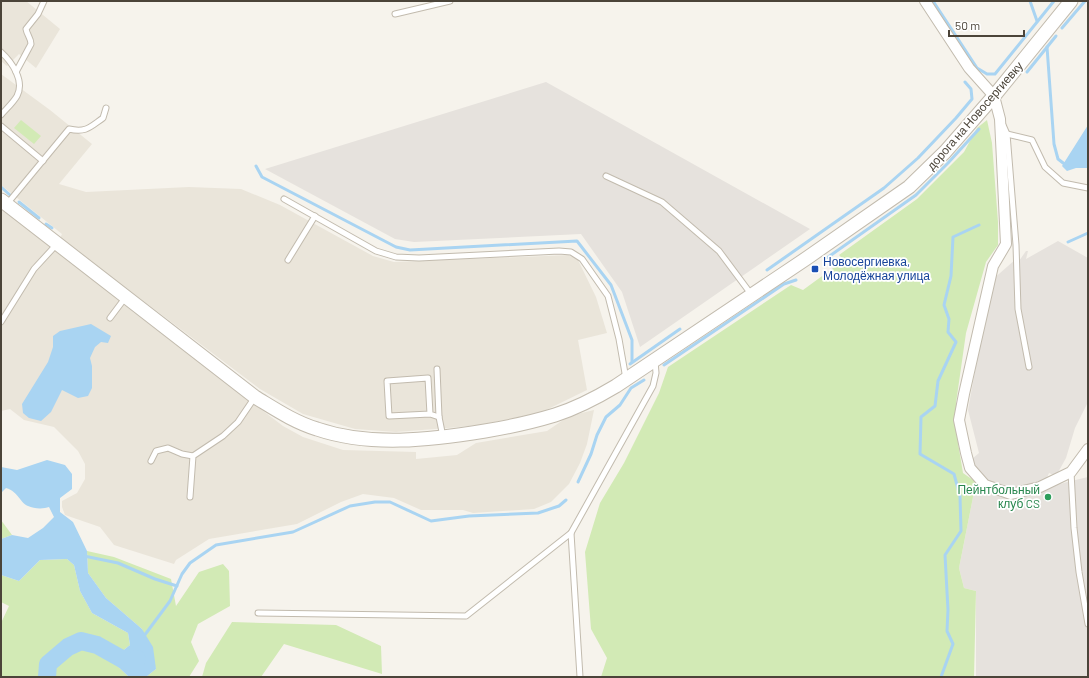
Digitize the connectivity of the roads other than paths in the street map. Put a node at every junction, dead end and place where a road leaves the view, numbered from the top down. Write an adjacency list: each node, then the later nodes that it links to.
1 (44, 1): 7 (lane)
2 (450, 1): 5 (lane)
3 (926, 1): 8 (street)
4 (1071, 1): 8 (street, дорога на Новосергиевку)
5 (395, 14)
6 (1, 52): 7 (lane)
7 (16, 72): 10 (lane)
8 (994, 96): 11 (street); 22 (street, дорога на Новосергиевку)
9 (106, 108): 14 (lane)
10 (1, 115)
11 (1000, 119): 13 (lane); 37 (street)
12 (1, 126): 14 (lane)
13 (1007, 134): 16 (lane); 27 (lane)
14 (43, 161): 18 (lane)
15 (606, 176): 22 (lane)
16 (1088, 188)
17 (284, 199): 19 (lane)
18 (4, 203): 20 (street, дорога на Новосергиевку)
19 (315, 216): 21 (lane); 29 (lane)
20 (57, 244): 23 (street, дорога на Новосергиевку); 25 (lane)
21 (288, 260)
22 (752, 295): 26 (street, дорога на Новосергиевку)
23 (126, 297): 24 (lane); 30 (street, дорога на Новосергиевку)
24 (110, 318)
25 (1, 322)
26 (655, 360): 29 (street, дорога на Новосергиевку); 39 (lane)
27 (1029, 367)
28 (437, 369): 32 (lane)
29 (626, 379): 33 (street, дорога на Новосергиевку)
30 (255, 397): 33 (street, дорога на Новосергиевку); 35 (lane)
31 (430, 414): 31 (lane); 32 (lane)
32 (439, 418): 33 (lane)
33 (443, 437)
34 (1088, 449): 37 (street)
35 (193, 456): 36 (lane); 38 (lane)
36 (151, 462)
37 (1072, 472): 41 (lane)
38 (190, 498)
39 (571, 533): 40 (lane); 42 (lane)
40 (258, 613)
41 (1088, 624)
42 (580, 677)

